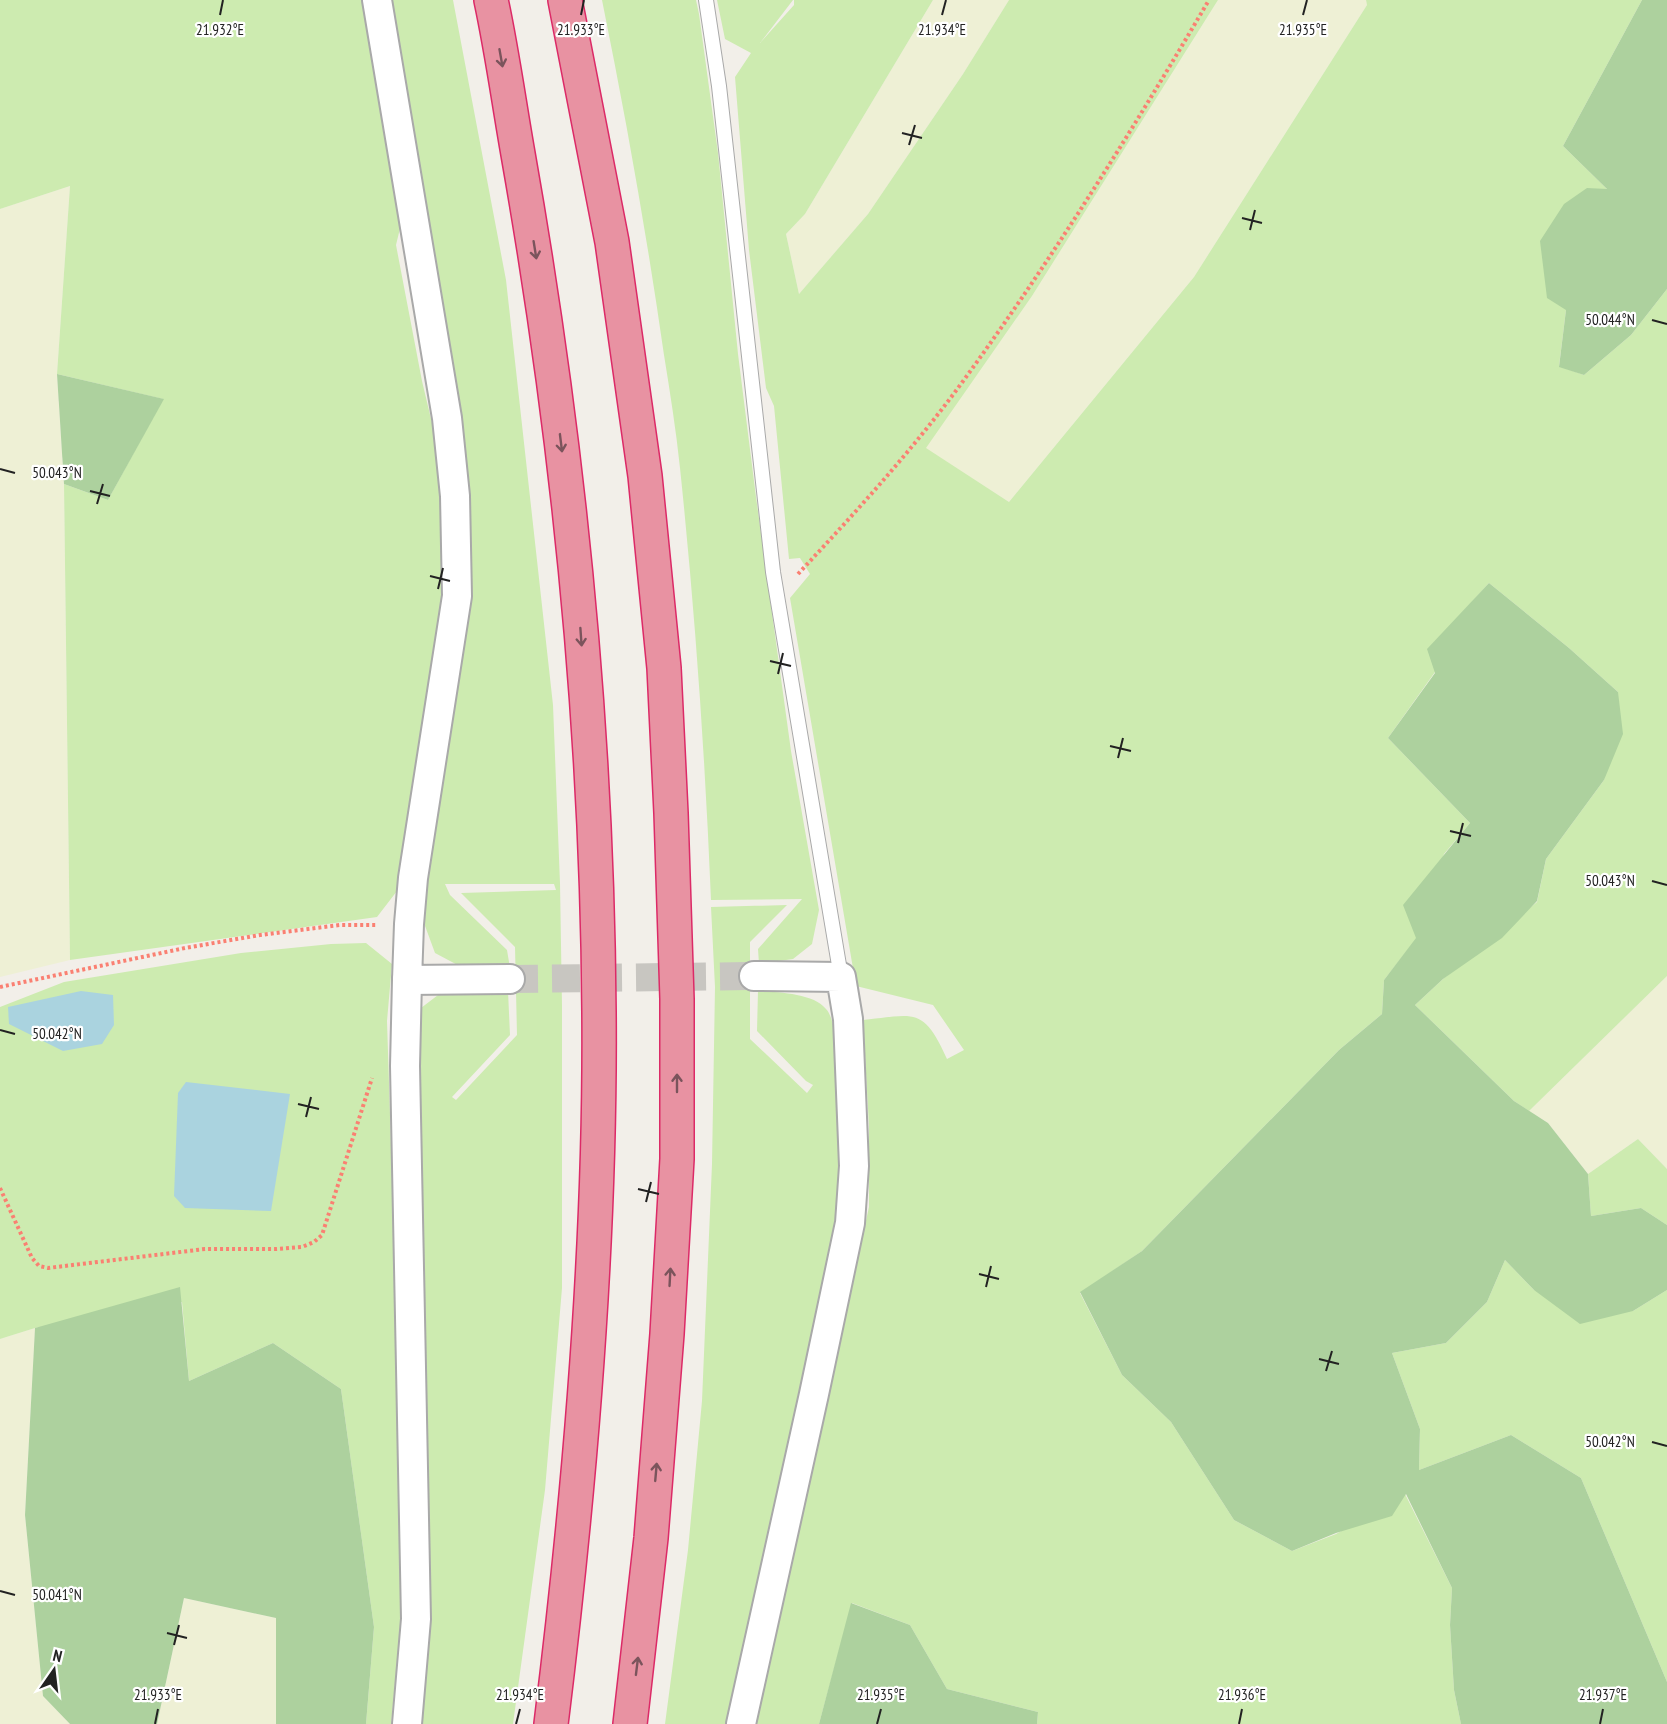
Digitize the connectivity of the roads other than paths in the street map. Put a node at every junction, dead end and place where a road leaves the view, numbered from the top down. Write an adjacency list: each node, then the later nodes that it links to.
1 (377, 0): 8 (street)
2 (491, 0): 10 (highway, one-way to 10)
3 (565, 0): 11 (highway, one-way to 3)
4 (706, 0): 6 (lane)
5 (754, 976): 6 (street)
6 (841, 977): 12 (street)
7 (510, 979): 8 (street)
8 (407, 980): 9 (street)
9 (407, 1724)
10 (551, 1724)
11 (630, 1724)
12 (741, 1724)

